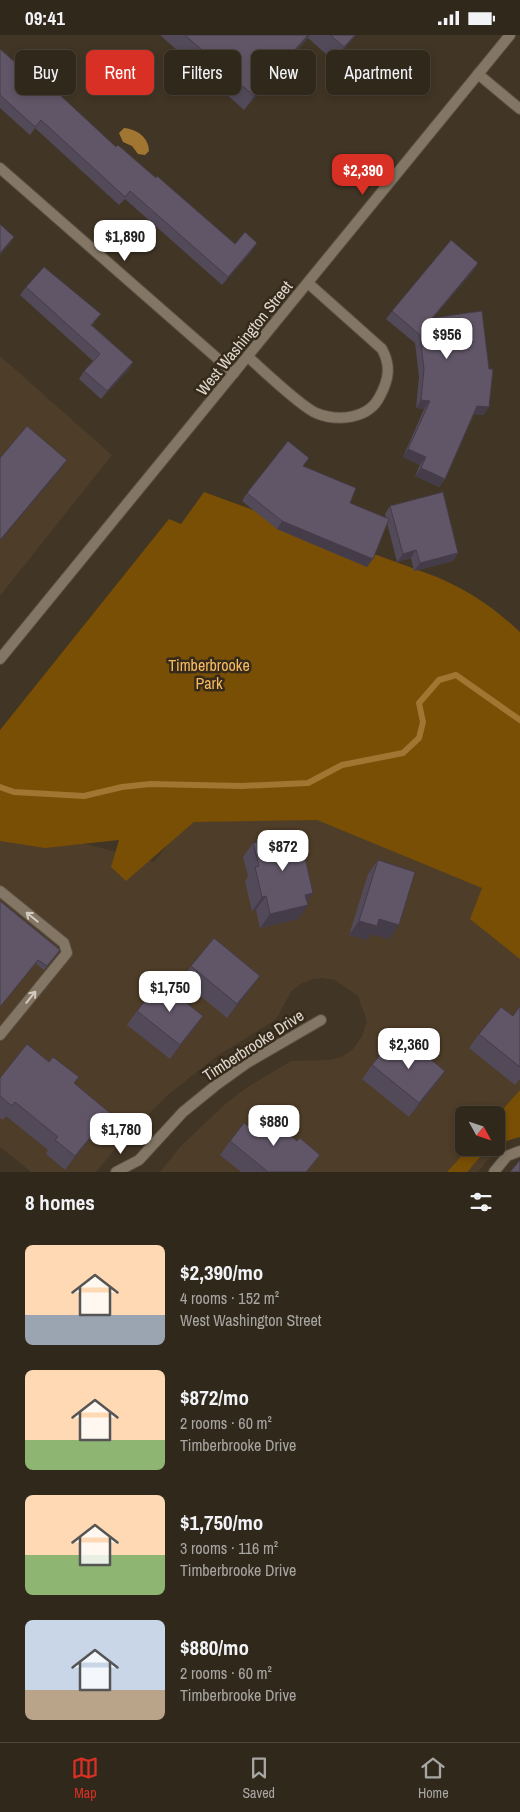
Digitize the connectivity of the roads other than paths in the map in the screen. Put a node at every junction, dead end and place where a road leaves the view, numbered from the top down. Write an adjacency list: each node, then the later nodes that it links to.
1 (510, 35): 2 (street, West Washington Street)
2 (478, 74): 3 (street); 5 (street, West Washington Street)
3 (520, 109)
4 (0, 168): 7 (street)
5 (308, 283): 6 (street, West Washington Street); 6 (street)
6 (248, 357): 7 (street, West Washington Street)
7 (234, 373): 8 (street, West Washington Street)
8 (0, 659)
9 (0, 891): 11 (street, one-way to 9)
10 (321, 1020): 13 (street, Timberbrooke Drive)
11 (0, 1035)
12 (520, 1151): 16 (street)
13 (139, 1160): 14 (street, Timberbrooke Drive); 15 (street)
14 (116, 1172)
15 (137, 1172)
16 (494, 1172)

